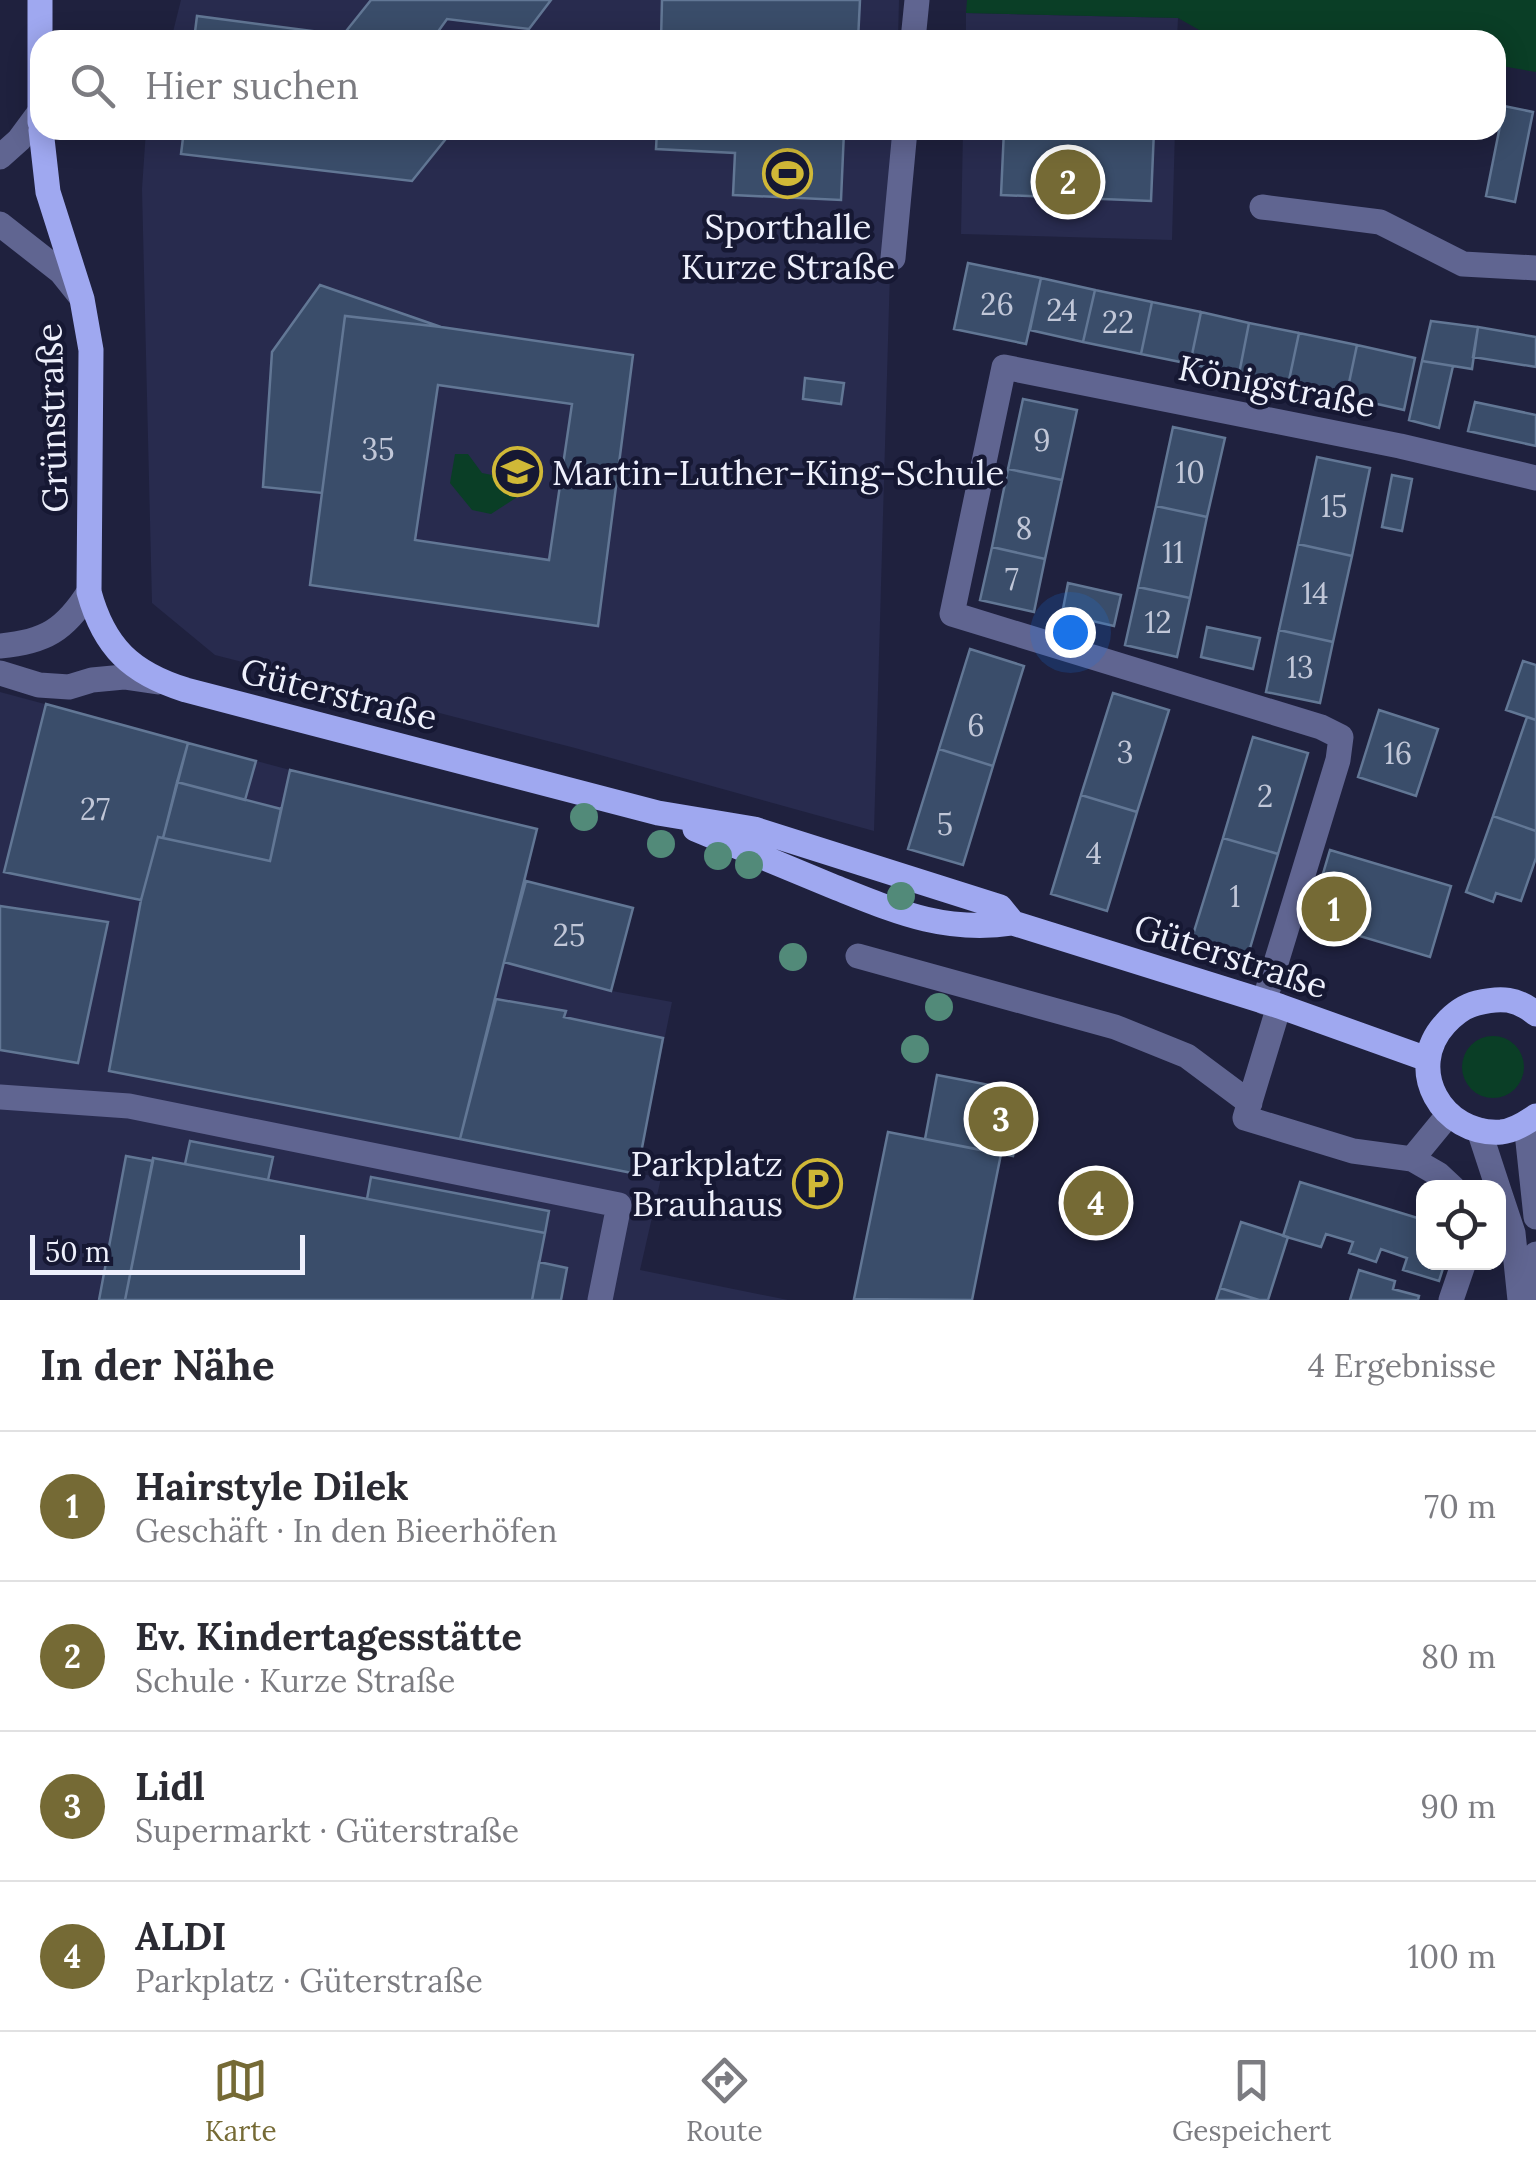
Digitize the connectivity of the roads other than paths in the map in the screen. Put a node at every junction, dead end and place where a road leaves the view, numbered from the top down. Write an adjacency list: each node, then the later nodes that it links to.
1 (40, 0): 3 (main road)
2 (916, 0): 4 (street)
3 (40, 30)
4 (914, 30)
5 (30, 126): 8 (street)
6 (42, 140): 13 (main road, Grünstraße)
7 (904, 140): 11 (street)
8 (0, 158)
9 (1262, 208): 12 (street)
10 (0, 224): 13 (street)
11 (893, 258)
12 (1536, 268)
13 (82, 299): 15 (main road, Grünstraße)
14 (1536, 478): 21 (street, Königstraße)
15 (89, 592): 16 (street); 18 (main road, Grünstraße)
16 (0, 646)
17 (0, 673): 18 (street, Güterstraße)
18 (158, 682): 21 (main road, Güterstraße)
19 (858, 956): 24 (street)
20 (1532, 1003): 22 (main road)
21 (1271, 1004): 22 (main road, Güterstraße); 24 (street)
22 (1427, 1059): 25 (main road)
23 (0, 1097): 35 (street)
24 (1248, 1111): 28 (street)
25 (1449, 1114): 27 (main road); 28 (street)
26 (1531, 1119): 27 (main road); 32 (street)
27 (1479, 1130): 30 (street)
28 (1412, 1159): 29 (street)
29 (1444, 1180)
30 (1495, 1180)
31 (1506, 1210): 37 (street)
32 (1536, 1218)
33 (1536, 1254): 38 (street)
34 (1461, 1270): 36 (street)
35 (600, 1300)
36 (1451, 1300)
37 (1520, 1300)
38 (1531, 1300)

